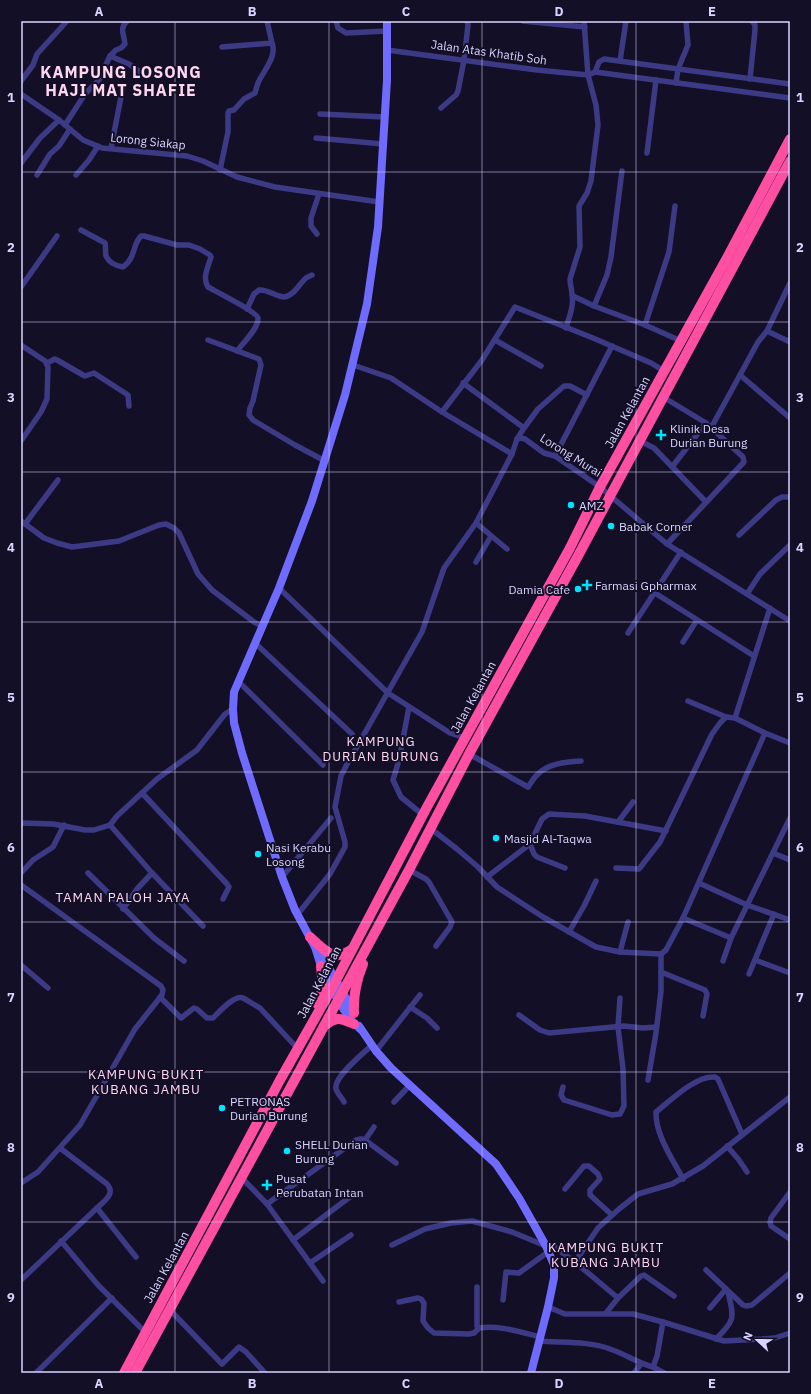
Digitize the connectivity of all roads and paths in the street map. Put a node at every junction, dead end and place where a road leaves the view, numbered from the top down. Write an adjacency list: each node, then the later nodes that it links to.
1 (67, 21): 25 (street)
2 (127, 21): 16 (street)
3 (267, 21): 13 (street)
4 (336, 21): 12 (street)
5 (387, 21): 12 (street)
6 (467, 21): 17 (street)
7 (524, 21): 11 (street)
8 (626, 21): 18 (street)
9 (686, 21): 19 (street)
10 (752, 21): 23 (street)
11 (585, 24): 22 (street)
12 (387, 31): 15 (street)
13 (272, 43): 14 (street); 45 (street)
14 (222, 47)
15 (387, 50): 17 (street, Jalan Atas Khatib Soh); 33 (street)
16 (110, 56): 21 (street); 35 (street)
17 (464, 60): 22 (street, Jalan Atas Khatib Soh); 31 (street)
18 (620, 61): 19 (street); 20 (street)
19 (678, 69): 23 (street); 26 (street)
20 (595, 72): 22 (street); 24 (street)
21 (143, 74)
22 (588, 75): 58 (street)
23 (750, 79): 27 (street)
24 (656, 80): 26 (street); 42 (street)
25 (21, 81)
26 (676, 83): 30 (street)
27 (790, 84)
28 (123, 87): 41 (street)
29 (21, 94): 34 (street, Lorong Siakap)
30 (790, 98)
31 (441, 108)
32 (320, 114): 33 (street)
33 (384, 117): 39 (street)
34 (59, 120): 35 (street, Lorong Siakap); 44 (street)
35 (65, 125): 36 (street, Lorong Siakap)
36 (70, 129): 40 (street, Lorong Siakap); 47 (street)
37 (316, 138): 39 (street)
38 (790, 139): 66 (highway, Jalan Kelantan)
39 (383, 144): 50 (street)
40 (98, 146): 41 (street, Lorong Siakap); 48 (street)
41 (111, 148): 45 (street, Lorong Siakap)
42 (647, 153)
43 (790, 161): 78 (highway, Jalan Kelantan)
44 (21, 163)
45 (220, 170): 49 (street, Lorong Siakap)
46 (622, 171): 59 (street)
47 (37, 175)
48 (76, 175)
49 (320, 194): 50 (street, Lorong Siakap); 53 (street)
50 (379, 202): 72 (street)
51 (675, 206): 61 (street)
52 (81, 230): 60 (street)
53 (317, 234)
54 (57, 236): 57 (street)
55 (312, 275): 60 (street)
56 (790, 283): 63 (street)
57 (21, 287)
58 (572, 296): 59 (street); 62 (street)
59 (594, 306): 61 (street)
60 (247, 309): 70 (street)
61 (645, 325): 66 (street)
62 (566, 328): 65 (street); 69 (street)
63 (767, 331): 67 (street); 75 (street)
64 (208, 340): 70 (street)
65 (495, 340): 73 (street); 76 (street)
66 (680, 341): 74 (highway, Jalan Kelantan)
67 (790, 342)
68 (21, 346): 71 (street)
69 (612, 346): 74 (street); 77 (street)
70 (237, 351): 90 (street)
71 (47, 364): 79 (street); 86 (street)
72 (353, 365): 80 (street); 90 (street)
73 (541, 366)
74 (664, 371): 93 (highway, Jalan Kelantan)
75 (740, 375): 81 (street); 84 (street)
76 (464, 383): 80 (street); 83 (street)
77 (587, 395): 83 (street); 89 (street)
78 (663, 397): 82 (street); 87 (highway, Jalan Kelantan)
79 (129, 406)
80 (442, 412): 88 (street)
81 (790, 418)
82 (706, 423): 84 (street); 91 (street)
83 (524, 428): 85 (street)
84 (711, 428): 96 (street)
85 (517, 439): 88 (street); 89 (street, Lorong Murai)
86 (21, 441)
87 (640, 441): 91 (street); 94 (highway, Jalan Kelantan)
88 (512, 454): 98 (street)
89 (555, 456): 93 (street, Lorong Murai)
90 (325, 461): 106 (street)
91 (672, 467): 96 (street)
92 (58, 480): 97 (street)
93 (600, 487): 94 (street, Lorong Murai); 126 (highway, Jalan Kelantan)
94 (610, 496): 101 (street, Lorong Murai); 128 (highway, Jalan Kelantan)
95 (790, 498): 99 (street)
96 (706, 502): 101 (street)
97 (23, 522): 112 (street)
98 (476, 523): 100 (street); 118 (street)
99 (739, 535)
100 (491, 536): 103 (street); 105 (street)
101 (667, 544): 104 (street, Lorong Murai)
102 (790, 545): 108 (street)
103 (507, 549)
104 (681, 552): 107 (street); 108 (street, Lorong Murai)
105 (476, 562)
106 (279, 588): 112 (street); 118 (street)
107 (654, 593): 110 (street); 113 (street)
108 (747, 594): 109 (street, Lorong Murai)
109 (770, 608): 111 (street, Lorong Murai); 116 (street)
110 (697, 620): 114 (street); 116 (street)
111 (790, 621)
112 (262, 626): 115 (street)
113 (628, 633)
114 (683, 642)
115 (255, 643): 117 (street); 125 (street)
116 (754, 656): 123 (street)
117 (239, 682): 121 (street); 130 (street)
118 (388, 693): 120 (street); 161 (street)
119 (688, 701): 122 (street)
120 (409, 707): 126 (street); 134 (street)
121 (233, 709): 131 (street); 152 (street)
122 (726, 717): 123 (street); 142 (street)
123 (734, 718): 124 (street)
124 (764, 733): 127 (street); 155 (street)
125 (352, 734)
126 (465, 738): 134 (highway, Jalan Kelantan)
127 (790, 744)
128 (469, 754): 129 (street); 132 (highway, Jalan Kelantan)
129 (581, 762)
130 (323, 765)
131 (142, 793): 140 (street); 157 (street)
132 (447, 796): 134 (highway); 141 (highway, Jalan Kelantan)
133 (633, 802): 137 (street)
134 (425, 811): 172 (highway, Jalan Kelantan)
135 (331, 818): 152 (street)
136 (790, 818): 144 (street)
137 (618, 822): 142 (street); 143 (street)
138 (21, 823): 139 (street)
139 (64, 825): 140 (street); 149 (street)
140 (110, 825): 151 (street)
141 (430, 828): 148 (highway, Jalan Kelantan); 153 (street)
142 (666, 831): 147 (street)
143 (530, 844): 146 (street); 153 (street)
144 (773, 853): 145 (street); 158 (street)
145 (790, 860)
146 (565, 868)
147 (616, 868)
148 (408, 870): 166 (highway, Jalan Kelantan); 170 (street)
149 (21, 873)
150 (88, 873): 159 (street)
151 (152, 873): 159 (street); 165 (street)
152 (282, 877): 161 (street)
153 (487, 877): 167 (street)
154 (596, 882): 167 (street)
155 (699, 883): 158 (street); 162 (street)
156 (21, 885): 187 (street)
157 (223, 899)
158 (747, 905): 160 (street); 169 (street)
159 (123, 909): 176 (street)
160 (774, 914): 163 (street); 175 (street)
161 (297, 915): 168 (street)
162 (683, 918): 169 (street); 174 (street)
163 (790, 920)
164 (628, 922): 173 (street)
165 (203, 926)
166 (376, 929): 185 (highway, Jalan Kelantan); 190 (highway)
167 (569, 932): 173 (street)
168 (310, 937): 171 (street); 172 (highway)
169 (731, 938): 177 (street)
170 (436, 946)
171 (315, 947): 179 (street); 183 (street)
172 (351, 950): 183 (highway, Jalan Kelantan)
173 (620, 952): 174 (street)
174 (661, 954): 180 (street)
175 (755, 960): 181 (street); 182 (street)
176 (184, 961)
177 (723, 961)
178 (21, 965): 184 (street)
179 (321, 966): 183 (street); 198 (highway)
180 (661, 972): 192 (street); 193 (street)
181 (790, 973)
182 (749, 974)
183 (334, 984): 185 (street); 198 (highway, Jalan Kelantan)
184 (48, 988)
185 (340, 995): 190 (street); 194 (highway, Jalan Kelantan); 195 (street)
186 (420, 995): 189 (street)
187 (160, 997): 200 (street); 211 (street)
188 (620, 998): 196 (street)
189 (410, 1006): 197 (street); 199 (street)
190 (354, 1013): 195 (street)
191 (519, 1015): 196 (street)
192 (703, 1016)
193 (656, 1026): 196 (street); 201 (street)
194 (322, 1027): 195 (highway); 214 (highway, Jalan Kelantan)
195 (357, 1027): 199 (street)
196 (618, 1027): 203 (street)
197 (437, 1028)
198 (306, 1034): 200 (highway, Jalan Kelantan)
199 (374, 1048): 202 (street); 205 (street)
200 (298, 1049): 243 (highway, Jalan Kelantan)
201 (648, 1080)
202 (410, 1086): 206 (street); 228 (street)
203 (563, 1087)
204 (790, 1097): 208 (street)
205 (344, 1102)
206 (394, 1102)
207 (374, 1127): 209 (street)
208 (742, 1134): 210 (street); 215 (street)
209 (365, 1140): 212 (street); 220 (street)
210 (727, 1146): 213 (street); 215 (street)
211 (60, 1148): 216 (street); 221 (street)
212 (396, 1163)
213 (747, 1172)
214 (241, 1177): 220 (street); 243 (highway, Jalan Kelantan)
215 (683, 1179): 222 (street)
216 (21, 1183)
217 (565, 1189): 222 (street)
218 (790, 1192): 224 (street)
219 (355, 1193): 225 (street)
220 (267, 1204): 225 (street)
221 (97, 1208): 226 (street); 229 (street)
222 (612, 1215): 230 (street)
223 (351, 1235): 231 (street)
224 (790, 1239)
225 (293, 1240): 231 (street)
226 (61, 1241): 234 (street); 239 (street)
227 (392, 1245): 228 (street)
228 (547, 1249): 230 (street); 241 (street); 244 (street)
229 (136, 1256)
230 (575, 1262): 240 (street)
231 (310, 1263): 235 (street)
232 (706, 1270): 237 (street)
233 (790, 1273): 237 (street)
234 (21, 1280)
235 (323, 1281)
236 (477, 1287): 248 (street)
237 (727, 1290): 245 (street); 252 (street)
238 (674, 1296): 240 (street)
239 (112, 1298): 249 (street); 255 (street)
240 (618, 1298): 246 (street)
241 (503, 1300)
242 (399, 1302): 248 (street)
243 (165, 1307): 249 (highway, Jalan Kelantan); 257 (highway, Jalan Kelantan); 258 (street)
244 (548, 1307): 246 (street); 251 (street)
245 (710, 1308)
246 (606, 1313): 247 (street)
247 (663, 1322): 252 (street); 254 (street)
248 (479, 1328): 251 (street)
249 (145, 1332): 256 (highway, Jalan Kelantan)
250 (790, 1333): 252 (street)
251 (540, 1339): 253 (street); 259 (street)
252 (716, 1339)
253 (641, 1364): 254 (street); 260 (street)
254 (653, 1367): 261 (street)
255 (36, 1373)
256 (124, 1373)
257 (135, 1373)
258 (265, 1373)
259 (531, 1373)
260 (634, 1373)
261 (664, 1373)

